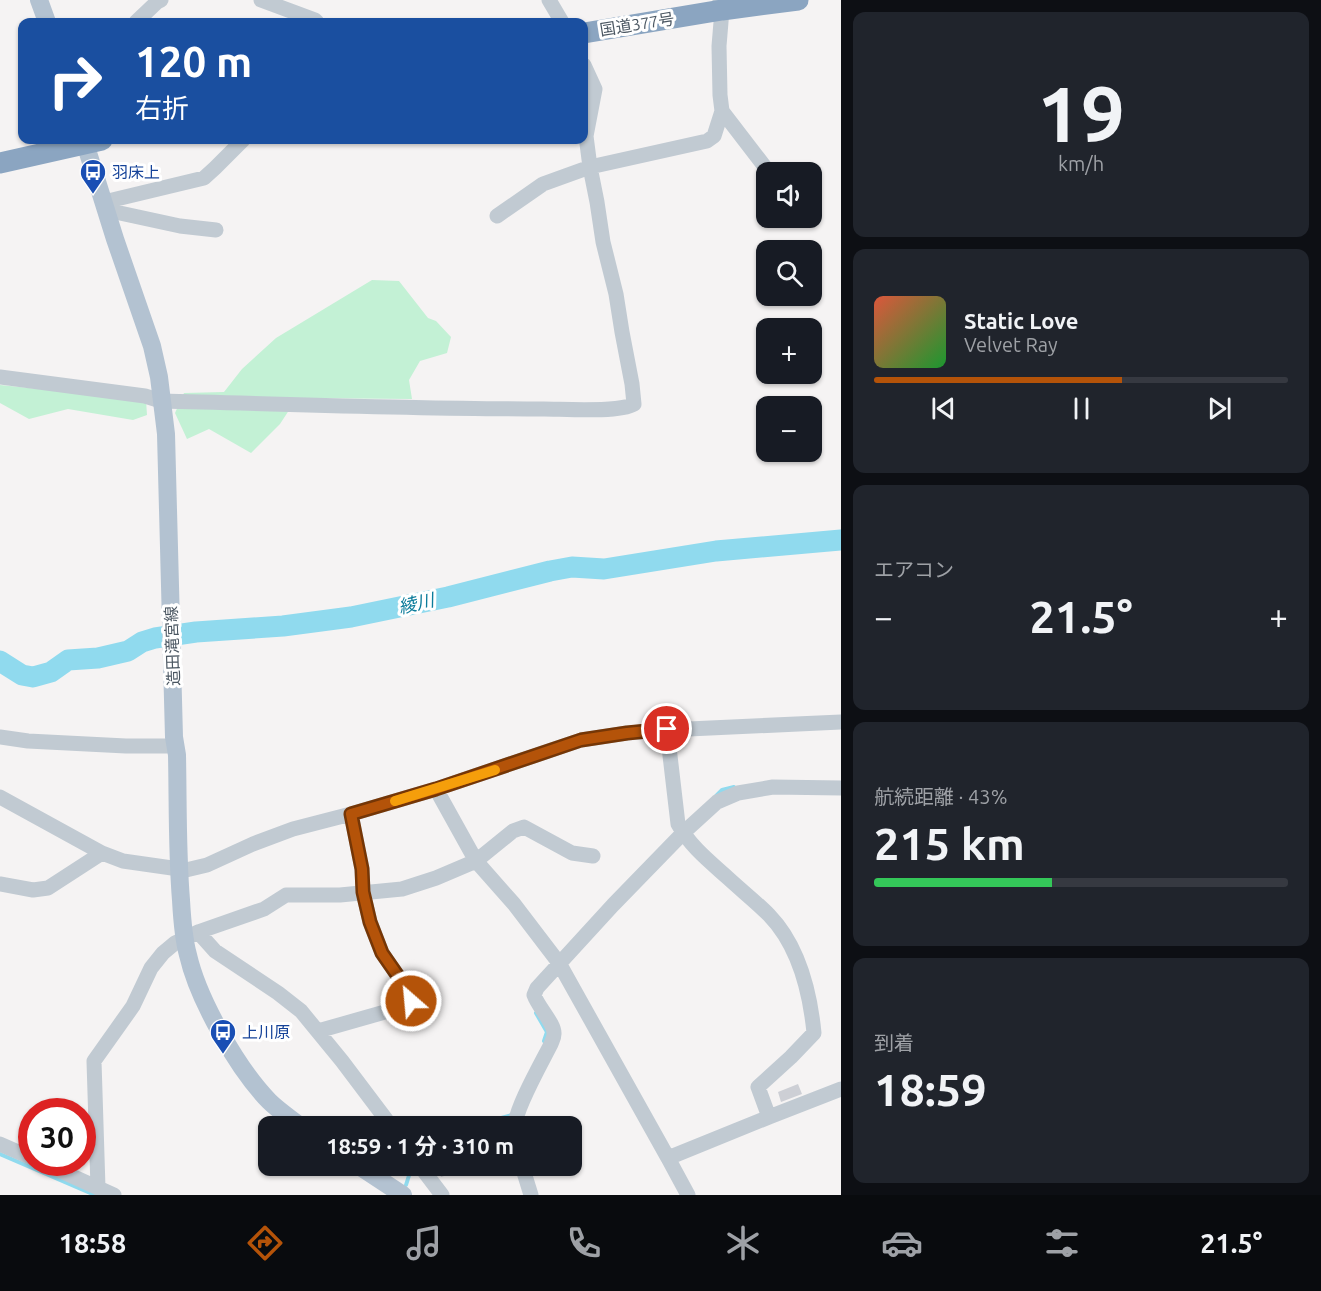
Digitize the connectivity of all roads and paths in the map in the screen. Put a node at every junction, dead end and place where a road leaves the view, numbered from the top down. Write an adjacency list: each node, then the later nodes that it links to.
1 (39, 0): 7 (main road)
2 (161, 0): 8 (street)
3 (261, 0): 9 (street)
4 (549, 0): 10 (street)
5 (798, 0): 6 (highway, 国道377号)
6 (721, 5): 11 (highway, 国道377号); 13 (street)
7 (45, 18)
8 (140, 18)
9 (310, 18)
10 (560, 18)
11 (588, 32)
12 (588, 74): 14 (street)
13 (722, 111): 19 (street); 21 (street)
14 (588, 126)
15 (78, 144): 20 (highway)
16 (91, 144): 22 (main road, 造田滝宮線)
17 (237, 144): 22 (street)
18 (587, 144): 21 (street)
19 (761, 162)
20 (0, 163)
21 (590, 167): 23 (street); 26 (street)
22 (105, 206): 24 (street); 26 (main road, 造田滝宮線)
23 (497, 216)
24 (216, 230)
25 (0, 377): 26 (street)
26 (162, 401): 30 (main road, 造田滝宮線)
27 (841, 722): 28 (street)
28 (667, 729): 32 (street); 35 (street)
29 (0, 737): 30 (street)
30 (176, 746): 39 (main road, 造田滝宮線)
31 (841, 788): 35 (street)
32 (436, 789): 34 (street); 38 (street)
33 (0, 797): 36 (street)
34 (351, 814): 39 (street); 41 (street)
35 (683, 833): 43 (street); 49 (street)
36 (102, 853): 39 (street); 40 (street)
37 (593, 856): 38 (street)
38 (476, 861): 41 (street); 43 (street)
39 (178, 869): 42 (main road, 造田滝宮線)
40 (0, 884)
41 (363, 892): 42 (street); 44 (street)
42 (191, 935): 44 (street); 46 (main road, 造田滝宮線); 57 (street)
43 (559, 963): 48 (street); 52 (street)
44 (318, 1031): 47 (street)
45 (841, 1089): 49 (street)
46 (288, 1116)
47 (383, 1116)
48 (517, 1116)
49 (770, 1117): 52 (street)
50 (0, 1144): 51 (street)
51 (18, 1152)
52 (668, 1158): 62 (street)
53 (72, 1176): 57 (street)
54 (374, 1176): 59 (main road)
55 (428, 1176): 60 (street)
56 (525, 1176): 61 (street)
57 (99, 1188): 58 (street)
58 (114, 1195)
59 (403, 1195)
60 (442, 1195)
61 (531, 1195)
62 (688, 1195)

